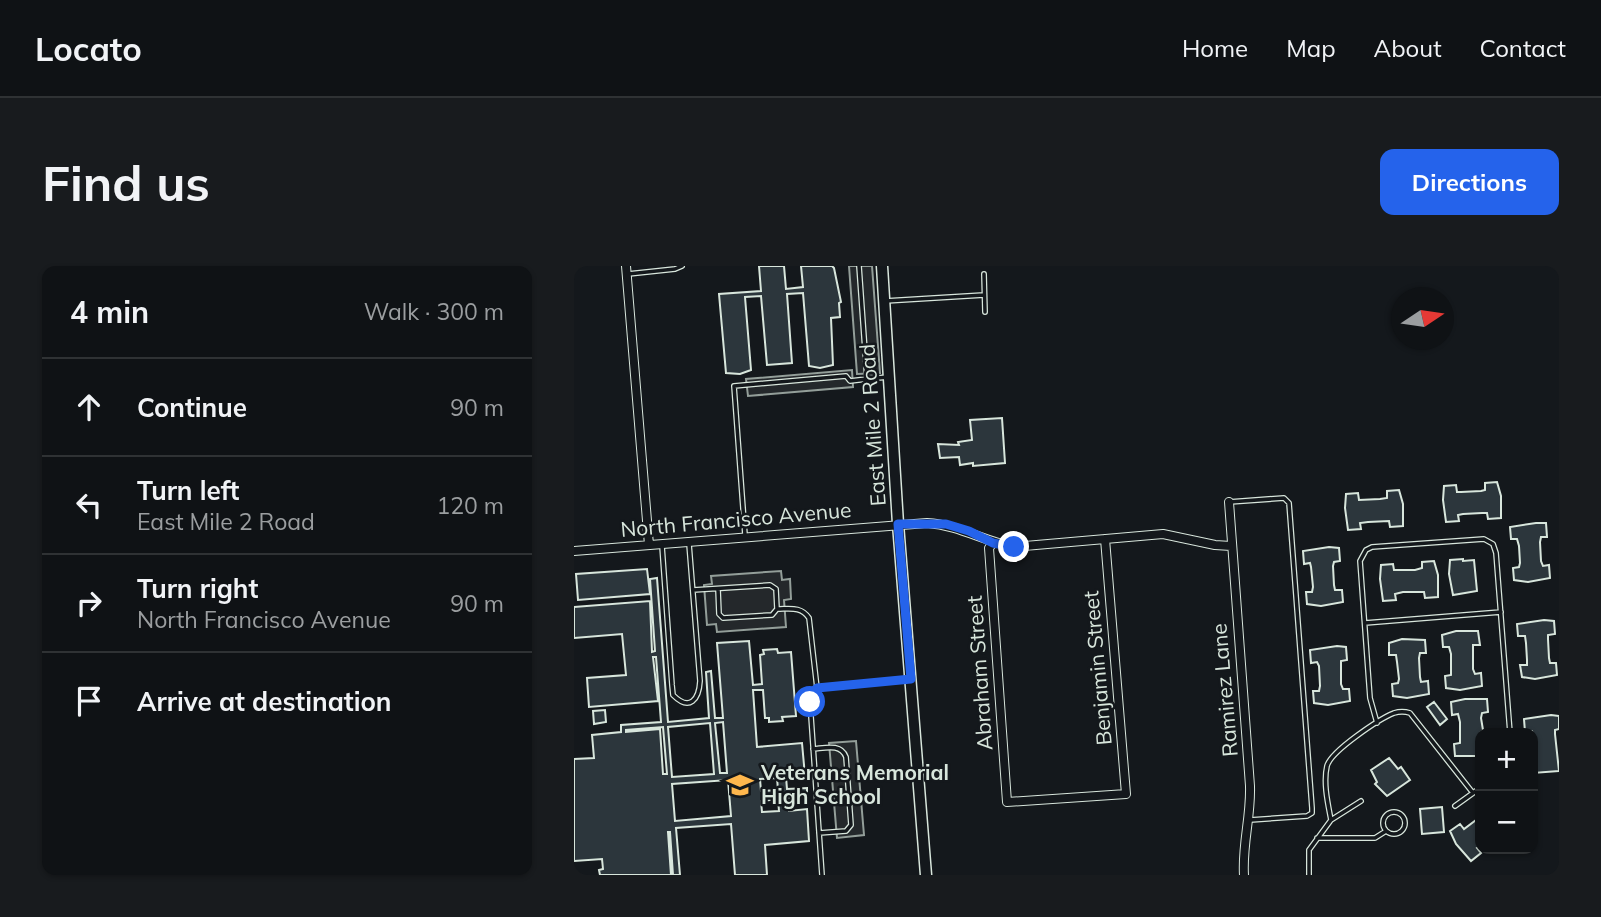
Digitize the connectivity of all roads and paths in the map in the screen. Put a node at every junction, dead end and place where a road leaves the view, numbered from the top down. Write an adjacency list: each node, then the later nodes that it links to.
1 (682, 266): 4 (lane)
2 (859, 266): 10 (lane)
3 (882, 266): 7 (main road, East Mile 2 Road)
4 (626, 270): 18 (street)
5 (984, 274): 6 (lane)
6 (984, 295): 7 (lane); 8 (lane)
7 (884, 301): 9 (main road, East Mile 2 Road)
8 (985, 312)
9 (889, 377): 10 (lane); 12 (main road, East Mile 2 Road)
10 (867, 379): 13 (lane)
11 (1229, 502): 19 (street, Ramirez Lane); 36 (lane)
12 (898, 524): 13 (street, North Francisco Avenue); 16 (street, North Francisco Avenue); 26 (main road, East Mile 2 Road)
13 (745, 537): 15 (street, North Francisco Avenue)
14 (1105, 539): 16 (street, North Francisco Avenue); 19 (street, North Francisco Avenue); 33 (street, Benjamin Street)
15 (689, 542): 17 (street, North Francisco Avenue); 22 (lane)
16 (993, 543): 33 (street, Abraham Street)
17 (661, 544): 18 (street, North Francisco Avenue); 22 (lane)
18 (649, 545): 20 (street, North Francisco Avenue)
19 (1231, 546): 36 (street, Ramirez Lane)
20 (574, 551)
21 (718, 589): 22 (lane); 23 (lane); 23 (lane)
22 (693, 590)
23 (777, 609): 27 (lane)
24 (1501, 612): 25 (lane); 25 (lane); 29 (lane)
25 (1365, 623): 28 (lane)
26 (911, 679): 27 (lane); 42 (main road, East Mile 2 Road)
27 (817, 688): 30 (lane)
28 (1377, 723): 32 (lane); 37 (lane)
29 (1510, 728)
30 (813, 749): 39 (lane); 39 (lane)
31 (1476, 791): 32 (lane)
32 (1473, 793): 35 (lane)
33 (1007, 802)
34 (1361, 802): 37 (lane)
35 (1455, 806)
36 (1248, 820): 43 (street, Ramirez Lane)
37 (1331, 820): 40 (lane)
38 (1386, 831): 38 (lane); 40 (lane)
39 (819, 833): 41 (lane)
40 (1317, 838): 44 (lane)
41 (822, 875)
42 (926, 875)
43 (1244, 875)
44 (1308, 875)

